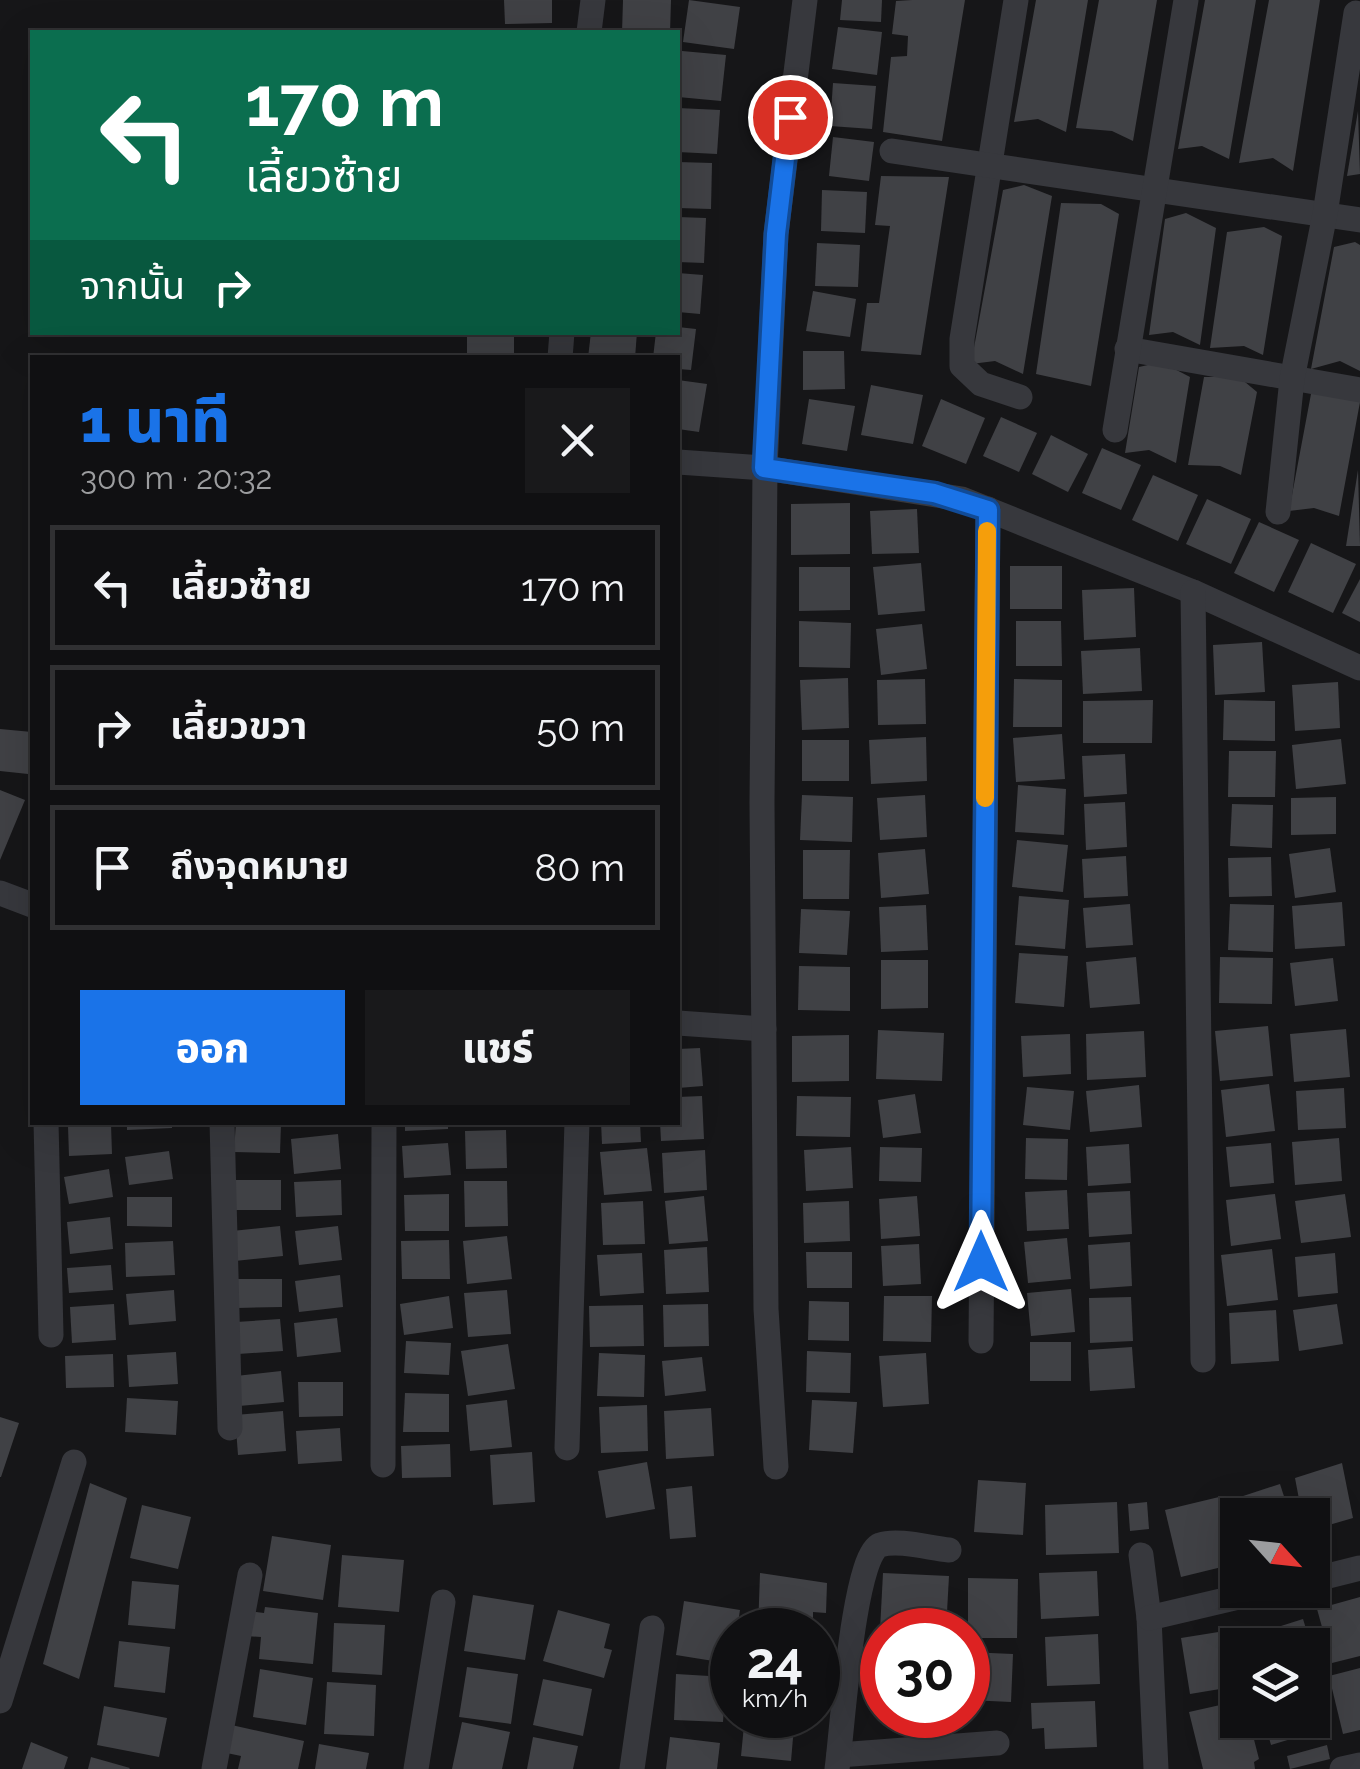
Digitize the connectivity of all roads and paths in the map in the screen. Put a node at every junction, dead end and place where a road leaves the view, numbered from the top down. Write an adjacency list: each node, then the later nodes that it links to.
1 (593, 0): 6 (street)
2 (806, 0): 18 (street)
3 (1016, 0): 8 (street)
4 (1186, 0): 9 (street)
5 (1356, 13): 10 (street)
6 (589, 30)
7 (892, 151): 8 (street)
8 (991, 163): 9 (street); 15 (street)
9 (1155, 188): 10 (street); 12 (street)
10 (1325, 214): 11 (street); 13 (street)
11 (1360, 220)
12 (1127, 349): 13 (street); 16 (street)
13 (1292, 379): 14 (street); 20 (street)
14 (1360, 390)
15 (1020, 397)
16 (1115, 430)
17 (680, 462): 18 (street)
18 (764, 468): 19 (street); 26 (street)
19 (988, 510): 21 (street); 32 (street)
20 (1278, 512)
21 (1193, 592): 22 (street); 33 (street)
22 (1360, 668)
23 (0, 894): 24 (street)
24 (30, 904)
25 (680, 1024): 26 (street)
26 (764, 1029): 38 (street)
27 (46, 1125): 31 (street)
28 (222, 1125): 34 (street)
29 (384, 1125): 37 (street)
30 (577, 1125): 35 (street)
31 (51, 1335)
32 (980, 1341)
33 (1203, 1360)
34 (230, 1428)
35 (567, 1448)
36 (74, 1462): 48 (street)
37 (383, 1465)
38 (776, 1468)
39 (949, 1550): 50 (street)
40 (1141, 1555): 46 (street)
41 (1360, 1568): 43 (street)
42 (250, 1575): 52 (street)
43 (1330, 1576)
44 (1220, 1601): 46 (street)
45 (443, 1602): 53 (street)
46 (1149, 1618): 55 (street)
47 (652, 1628): 54 (street)
48 (0, 1701)
49 (996, 1742): 50 (street)
50 (838, 1762)
51 (1360, 1764): 56 (street)
52 (214, 1769)
53 (416, 1769)
54 (632, 1769)
55 (1156, 1769)
56 (1342, 1769)

